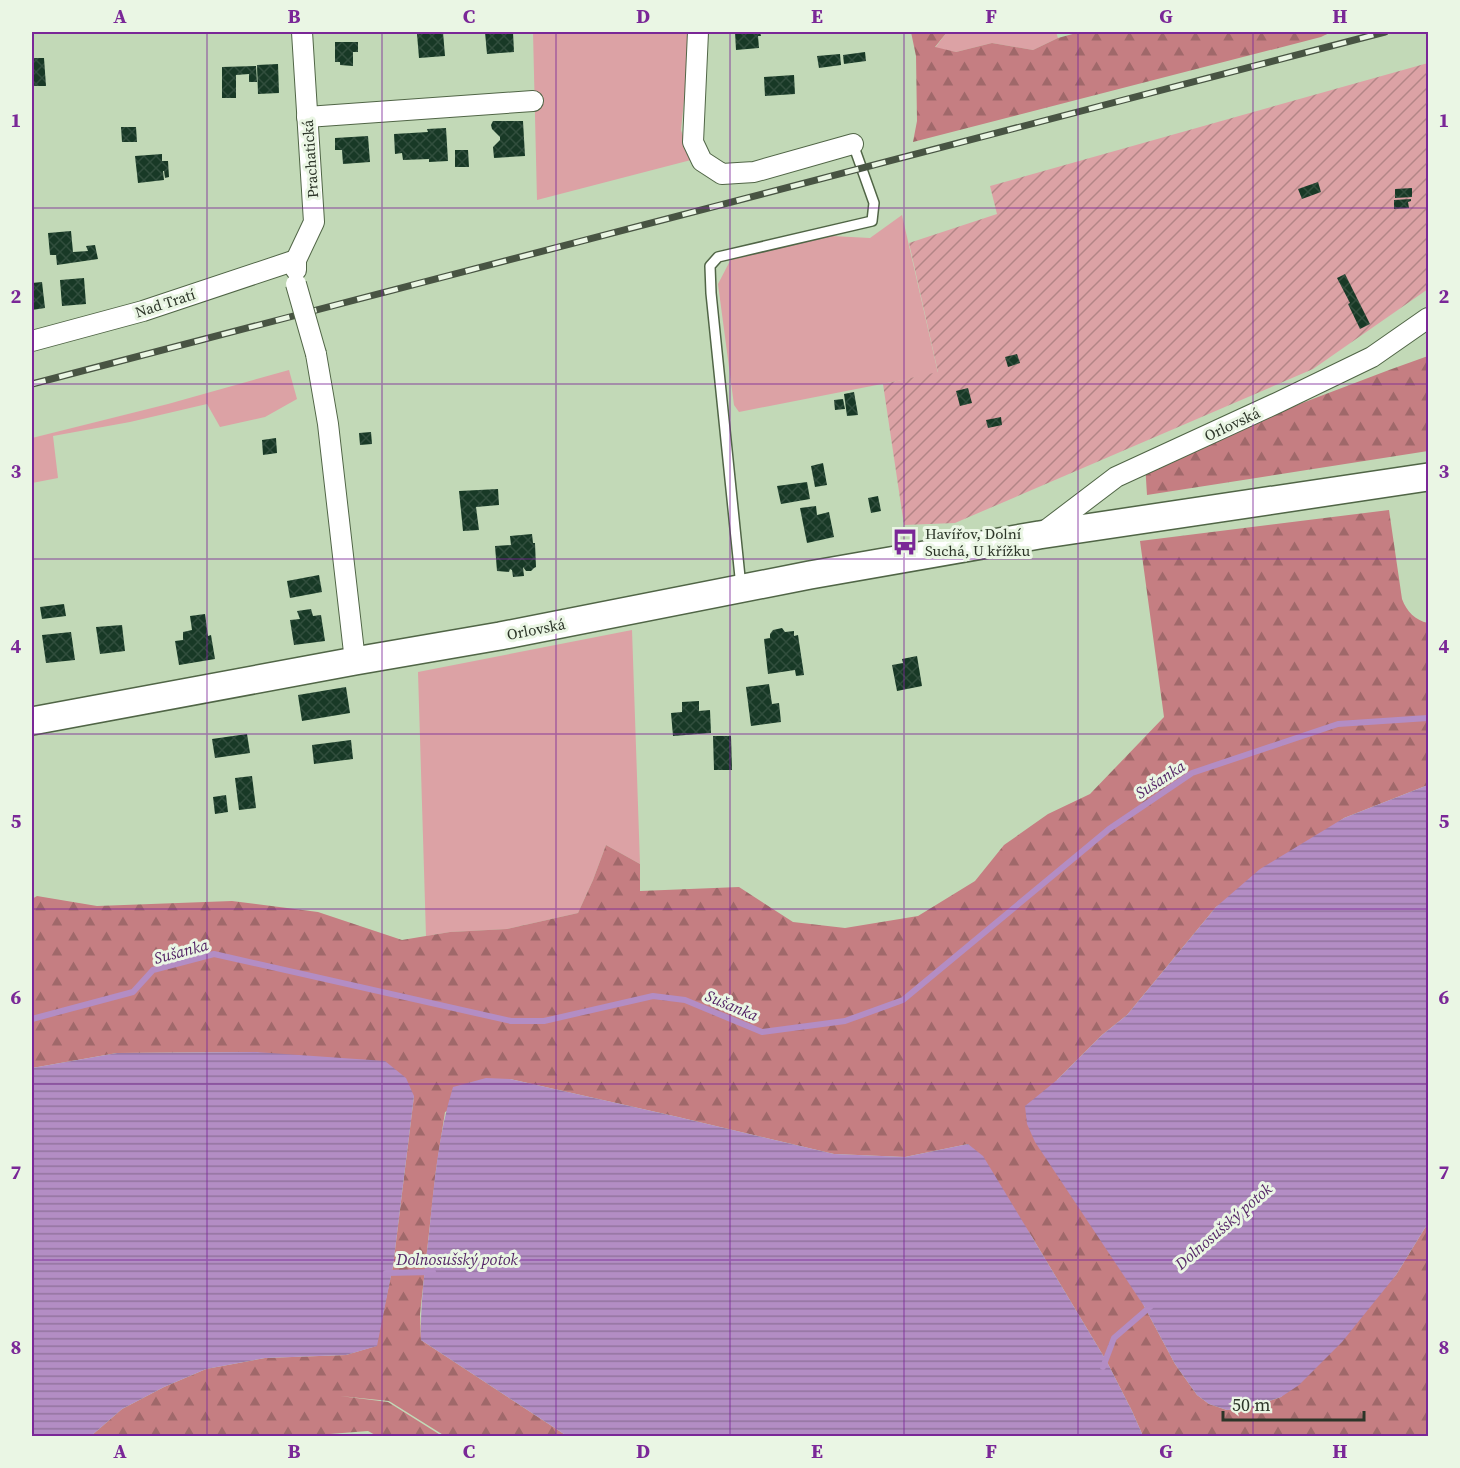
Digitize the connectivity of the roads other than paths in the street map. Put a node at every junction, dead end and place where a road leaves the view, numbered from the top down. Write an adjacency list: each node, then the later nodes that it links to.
1 (302, 32): 4 (street, Prachatická)
2 (698, 32): 5 (street)
3 (533, 101): 4 (street)
4 (307, 117): 6 (street, Prachatická)
5 (853, 144): 11 (lane)
6 (296, 260): 8 (street, Nad Tratí); 12 (street, Prachatická, bridge)
7 (1428, 318): 10 (street, Orlovská)
8 (32, 341)
9 (1428, 477): 10 (main road, Orlovská)
10 (1039, 536): 11 (main road, Orlovská)
11 (741, 589): 12 (main road, Orlovská)
12 (355, 661): 13 (main road, Orlovská)
13 (32, 721)

